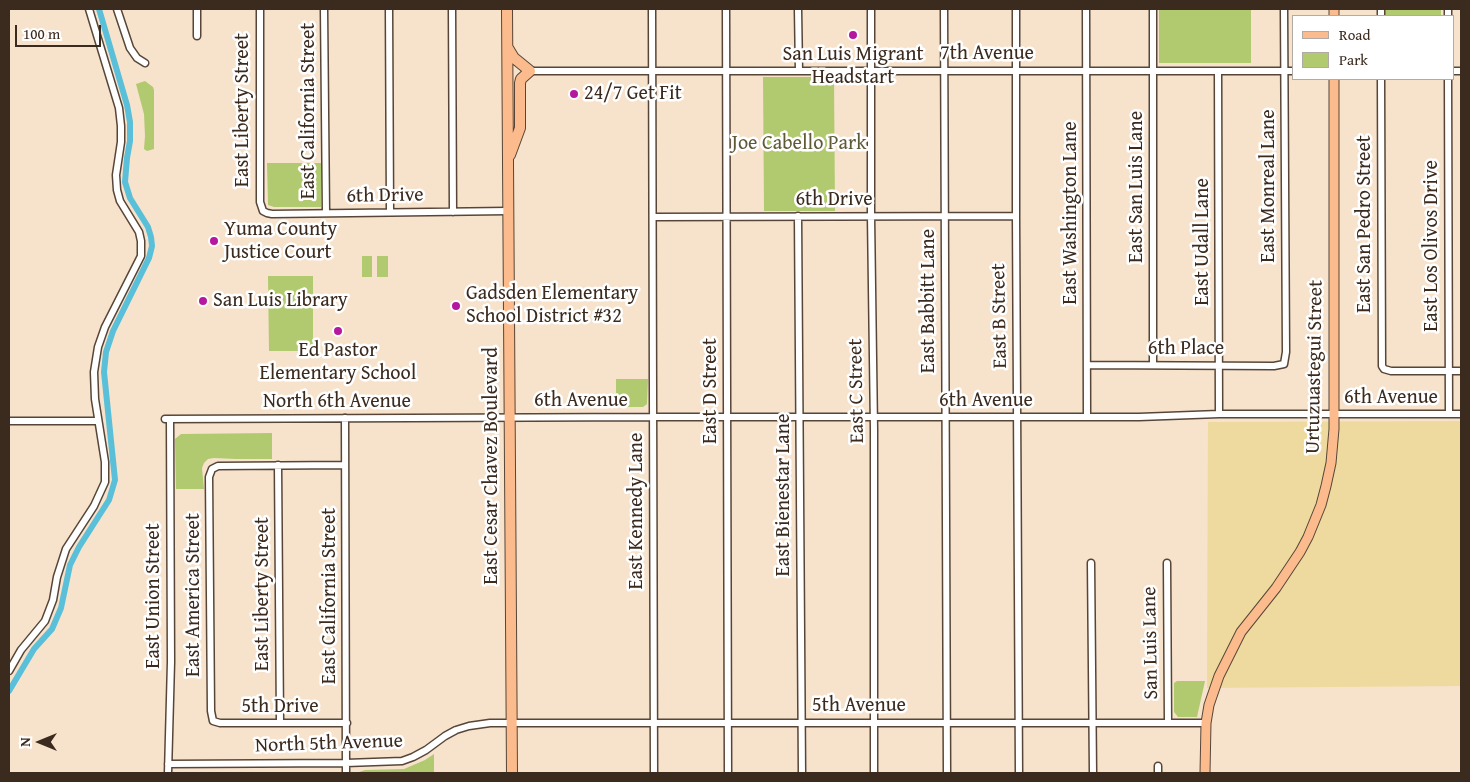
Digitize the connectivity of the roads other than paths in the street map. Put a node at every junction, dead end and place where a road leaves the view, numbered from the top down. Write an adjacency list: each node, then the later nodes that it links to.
1 (89, 9): 69 (street)
2 (117, 9): 20 (street)
3 (197, 9): 18 (street)
4 (260, 9): 37 (street, East Liberty Street)
5 (324, 9): 41 (street, East California Street)
6 (389, 9): 39 (street)
7 (452, 9): 40 (street)
8 (507, 9): 19 (highway, East Cesar Chavez Boulevard)
9 (652, 9): 22 (street, East Kennedy Lane)
10 (726, 9): 23 (street, East D Street)
11 (798, 9): 29 (street)
12 (871, 9): 30 (street, East C Street)
13 (944, 9): 24 (street, East Babbitt Lane)
14 (1016, 9): 25 (street, East B Street)
15 (1086, 9): 26 (street, East Washington Lane)
16 (1153, 9): 27 (street, East San Luis Lane)
17 (1284, 9): 31 (street, East Monreal Lane)
18 (197, 36)
19 (507, 44): 21 (highway); 36 (highway, East Cesar Chavez Boulevard)
20 (145, 63)
21 (530, 70): 22 (street, 7th Avenue); 36 (highway)
22 (652, 70): 23 (street, 7th Avenue); 47 (street, East Kennedy Lane)
23 (726, 70): 29 (street, 7th Avenue); 42 (street, East D Street)
24 (944, 70): 25 (street, 7th Avenue); 30 (street, 7th Avenue); 45 (street, East Babbitt Lane)
25 (1016, 70): 26 (street, 7th Avenue); 46 (street, East B Street)
26 (1087, 70): 27 (street, 7th Avenue); 49 (street, East Washington Lane)
27 (1153, 70): 28 (street, 7th Avenue); 50 (street, East San Luis Lane)
28 (1218, 70): 31 (street, 7th Avenue); 51 (street, East Udall Lane)
29 (799, 71): 30 (street, 7th Avenue)
30 (871, 71): 44 (street, East C Street)
31 (1284, 71): 32 (street, 7th Avenue); 48 (street, East Monreal Lane)
32 (1292, 71)
33 (1334, 80): 55 (main road, Urtuzuastegui Street)
34 (1381, 80): 52 (street, East San Pedro Street)
35 (1448, 80): 52 (street, East Los Olivos Drive)
36 (508, 160): 38 (highway, East Cesar Chavez Boulevard)
37 (263, 211): 41 (street, 6th Drive)
38 (508, 211): 40 (street, 6th Drive); 59 (highway, East Cesar Chavez Boulevard)
39 (390, 212): 40 (street, 6th Drive); 41 (street, 6th Drive)
40 (453, 212)
41 (326, 213)
42 (726, 216): 43 (street, 6th Drive); 47 (street, 6th Drive); 60 (street, East D Street)
43 (798, 216): 44 (street, 6th Drive); 61 (street, East Bienestar Lane)
44 (871, 216): 45 (street, 6th Drive); 62 (street, East C Street)
45 (945, 216): 46 (street, 6th Drive); 63 (street, East Babbitt Lane)
46 (1016, 216): 64 (street, East B Street)
47 (653, 217): 58 (street, East Kennedy Lane)
48 (1284, 364): 51 (street, 6th Place)
49 (1087, 365): 50 (street, 6th Place); 65 (street, East Washington Lane)
50 (1153, 365): 51 (street, 6th Place)
51 (1219, 366): 54 (street, East Udall Lane)
52 (1449, 371): 53 (street); 56 (street, East Los Olivos Drive)
53 (1461, 371)
54 (1219, 414): 55 (street, 6th Avenue); 65 (street, 6th Avenue)
55 (1334, 414): 56 (street, 6th Avenue); 87 (main road, Urtuzuastegui Street)
56 (1449, 414): 57 (street, 6th Avenue)
57 (1461, 414)
58 (654, 416): 59 (street, 6th Avenue); 60 (street, 6th Avenue); 81 (street, East Kennedy Lane)
59 (510, 417): 66 (street, North 6th Avenue); 80 (highway, East Cesar Chavez Boulevard)
60 (727, 417): 61 (street, 6th Avenue); 76 (street, East D Street)
61 (800, 417): 62 (street, 6th Avenue); 82 (street, East Bienestar Lane)
62 (874, 417): 63 (street, 6th Avenue); 77 (street, East C Street)
63 (946, 417): 64 (street, 6th Avenue); 83 (street, East Babbitt Lane)
64 (1018, 417): 65 (street, 6th Avenue); 84 (street, East B Street)
65 (1087, 417)
66 (345, 418): 67 (street, North 6th Avenue); 71 (street, East California Street)
67 (167, 419): 89 (street, East Union Street)
68 (9, 421): 69 (street)
69 (98, 421): 74 (street)
70 (278, 465): 71 (street); 75 (street, East America Street); 78 (street, East Liberty Street)
71 (345, 465): 79 (street, East California Street)
72 (1091, 563): 85 (street)
73 (1167, 563): 86 (street, San Luis Lane)
74 (9, 672)
75 (213, 721): 78 (street, 5th Drive)
76 (728, 722): 81 (street, 5th Avenue); 82 (street, 5th Avenue); 94 (street, East D Street)
77 (874, 722): 82 (street, 5th Avenue); 83 (street, 5th Avenue); 96 (street, East C Street)
78 (280, 723): 79 (street, 5th Drive)
79 (347, 723): 88 (street, East California Street)
80 (511, 723): 81 (street, 5th Avenue); 88 (street, North 5th Avenue); 92 (highway, East Cesar Chavez Boulevard)
81 (654, 723): 93 (street, East Kennedy Lane)
82 (802, 723): 95 (street, East Bienestar Lane)
83 (946, 723): 84 (street, 5th Avenue); 97 (street, East Babbitt Lane)
84 (1019, 723): 85 (street, 5th Avenue); 98 (street, East B Street)
85 (1093, 723): 86 (street, 5th Avenue); 99 (street)
86 (1168, 723): 87 (street, 5th Avenue)
87 (1206, 723): 100 (main road, Urtuzuastegui Street)
88 (346, 763): 89 (street, North 5th Avenue); 91 (street, East California Street)
89 (168, 764): 90 (street, East Union Street)
90 (168, 773)
91 (346, 773)
92 (512, 773)
93 (654, 773)
94 (728, 773)
95 (802, 773)
96 (874, 773)
97 (947, 773)
98 (1019, 773)
99 (1093, 773)
100 (1205, 773)

